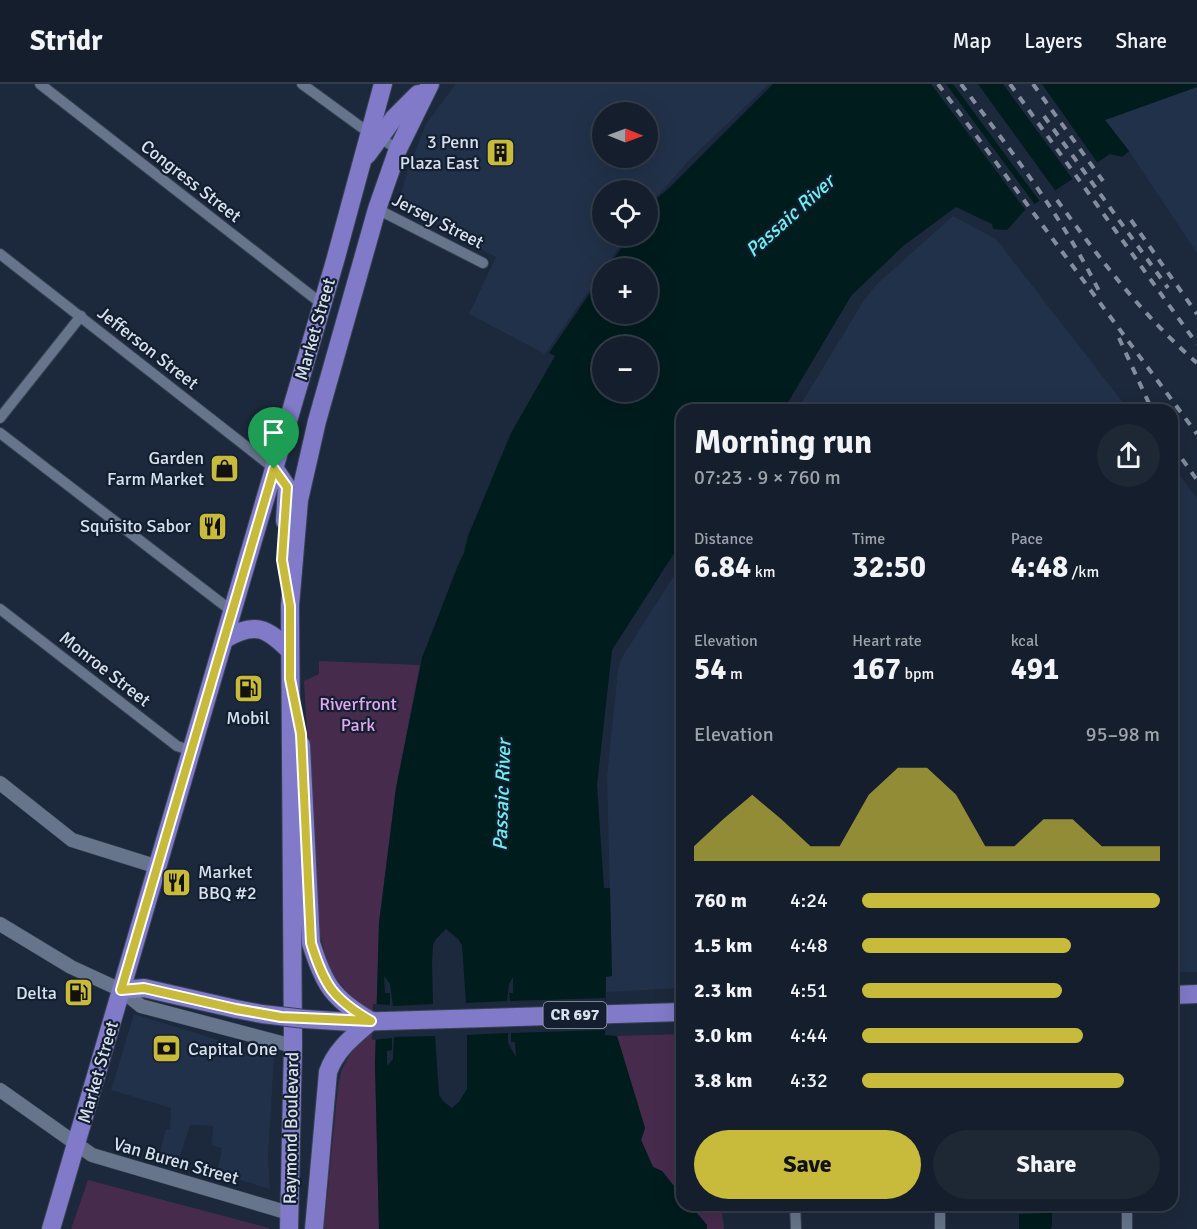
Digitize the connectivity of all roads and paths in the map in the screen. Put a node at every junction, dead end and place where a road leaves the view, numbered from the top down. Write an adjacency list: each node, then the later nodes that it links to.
1 (40, 84): 13 (street, Congress Street)
2 (302, 84): 7 (street)
3 (383, 84): 7 (main road)
4 (393, 84): 6 (main road)
5 (429, 84): 6 (main road); 8 (main road)
6 (394, 118): 7 (main road); 8 (main road)
7 (374, 135): 8 (street); 13 (main road, Market Street)
8 (399, 146): 9 (main road, Market Street)
9 (377, 209): 11 (street, Jersey Street); 12 (main road, Market Street)
10 (0, 254): 14 (street, Jefferson Street)
11 (483, 263)
12 (357, 279): 18 (main road, Raymond Boulevard)
13 (322, 304): 17 (main road, Market Street)
14 (81, 316): 15 (street); 17 (street, Jefferson Street)
15 (0, 418)
16 (0, 433): 20 (street)
17 (274, 469): 18 (main road); 20 (main road, Market Street)
18 (290, 606): 22 (main road, Raymond Boulevard)
19 (0, 609): 24 (street, Monroe Street)
20 (233, 612): 21 (main road, Market Street)
21 (225, 639): 22 (main road); 24 (main road, Market Street)
22 (290, 651): 23 (main road, Raymond Boulevard)
23 (290, 679): 32 (main road); 33 (main road, Raymond Boulevard)
24 (192, 751): 26 (main road, Market Street)
25 (0, 783): 26 (street)
26 (158, 867): 28 (main road, Market Street)
27 (0, 924): 28 (street)
28 (121, 990): 32 (main road, bridge); 33 (street); 35 (main road, Market Street)
29 (1197, 994): 30 (main road)
30 (1178, 995)
31 (676, 1012): 32 (main road, CR 697)
32 (351, 1023): 41 (main road)
33 (292, 1046): 39 (main road, Raymond Boulevard)
34 (0, 1090): 35 (street, Van Buren Street)
35 (77, 1144): 39 (street, Van Buren Street); 40 (main road, Market Street)
36 (795, 1211): 42 (street)
37 (939, 1211): 43 (street)
38 (1127, 1211): 44 (street)
39 (289, 1221)
40 (51, 1229)
41 (314, 1229)
42 (796, 1229)
43 (940, 1229)
44 (1127, 1229)

